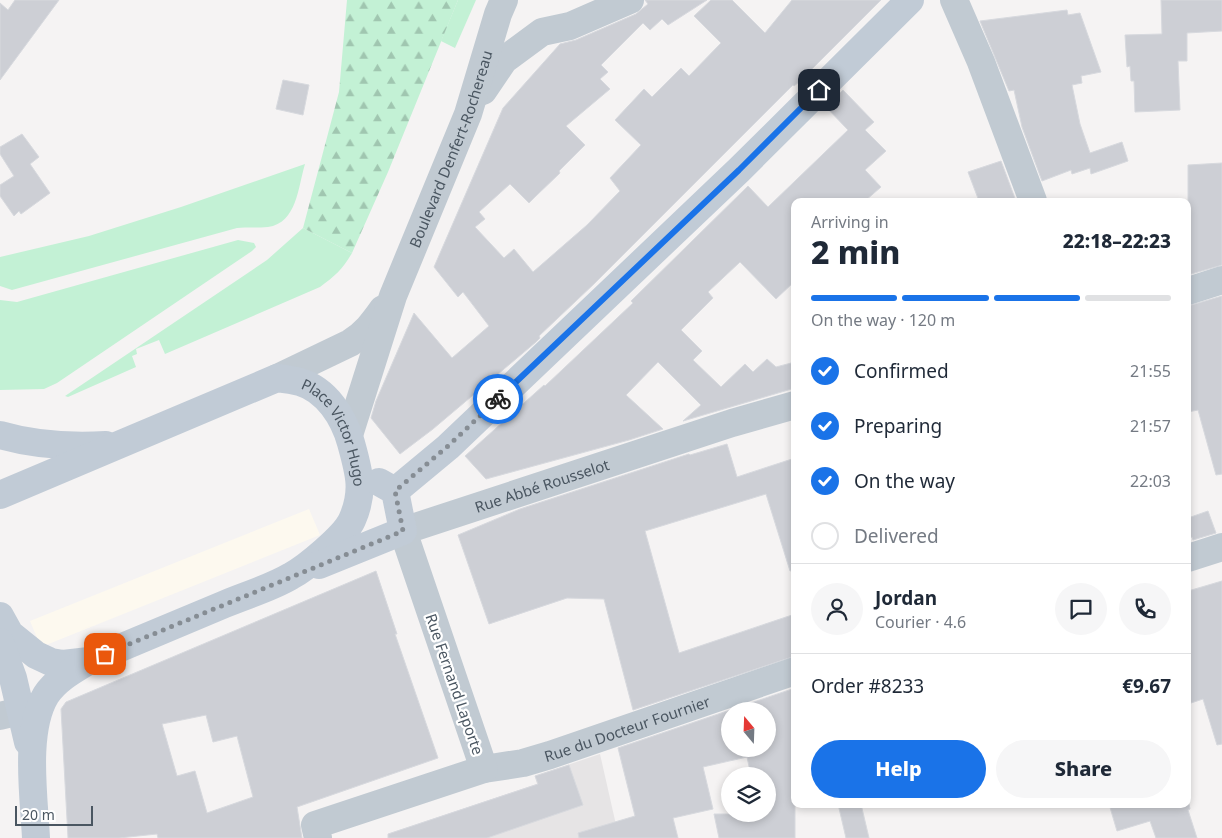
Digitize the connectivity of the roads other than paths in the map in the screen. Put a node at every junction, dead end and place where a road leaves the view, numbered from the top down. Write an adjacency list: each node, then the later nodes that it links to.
1 (630, 0): 5 (street)
2 (910, 0): 17 (main road)
3 (954, 0): 7 (street)
4 (501, 7): 5 (street); 6 (street, Boulevard Denfert-Rochereau)
5 (542, 32): 6 (street)
6 (468, 114): 10 (street, Boulevard Denfert-Rochereau)
7 (1032, 198)
8 (1222, 280): 9 (street)
9 (1191, 290)
10 (393, 296): 11 (street, Boulevard Denfert-Rochereau); 14 (street, Boulevard Denfert-Rochereau)
11 (277, 378): 14 (main road, Place Victor Hugo); 15 (main road, Place Victor Hugo)
12 (791, 406): 19 (street, Rue Abbé Rousselot)
13 (0, 435): 15 (main road)
14 (348, 435): 16 (main road, Place Victor Hugo)
15 (122, 444): 18 (main road, Place Victor Hugo)
16 (359, 470): 17 (main road); 22 (main road, Place Victor Hugo)
17 (395, 491): 19 (main road)
18 (0, 495)
19 (403, 531): 22 (main road, Rue Abbé Rousselot); 28 (street, Rue Fernand Laporte)
20 (1222, 548): 21 (street)
21 (1191, 557)
22 (292, 576): 25 (main road, Place Victor Hugo)
23 (0, 616): 25 (main road, Place Victor Hugo)
24 (0, 642): 27 (main road)
25 (89, 661): 27 (main road)
26 (791, 672): 28 (street, Rue du Docteur Fournier)
27 (20, 712): 30 (main road)
28 (484, 768): 29 (street, Rue Fernand Laporte)
29 (316, 831)
30 (36, 838)

